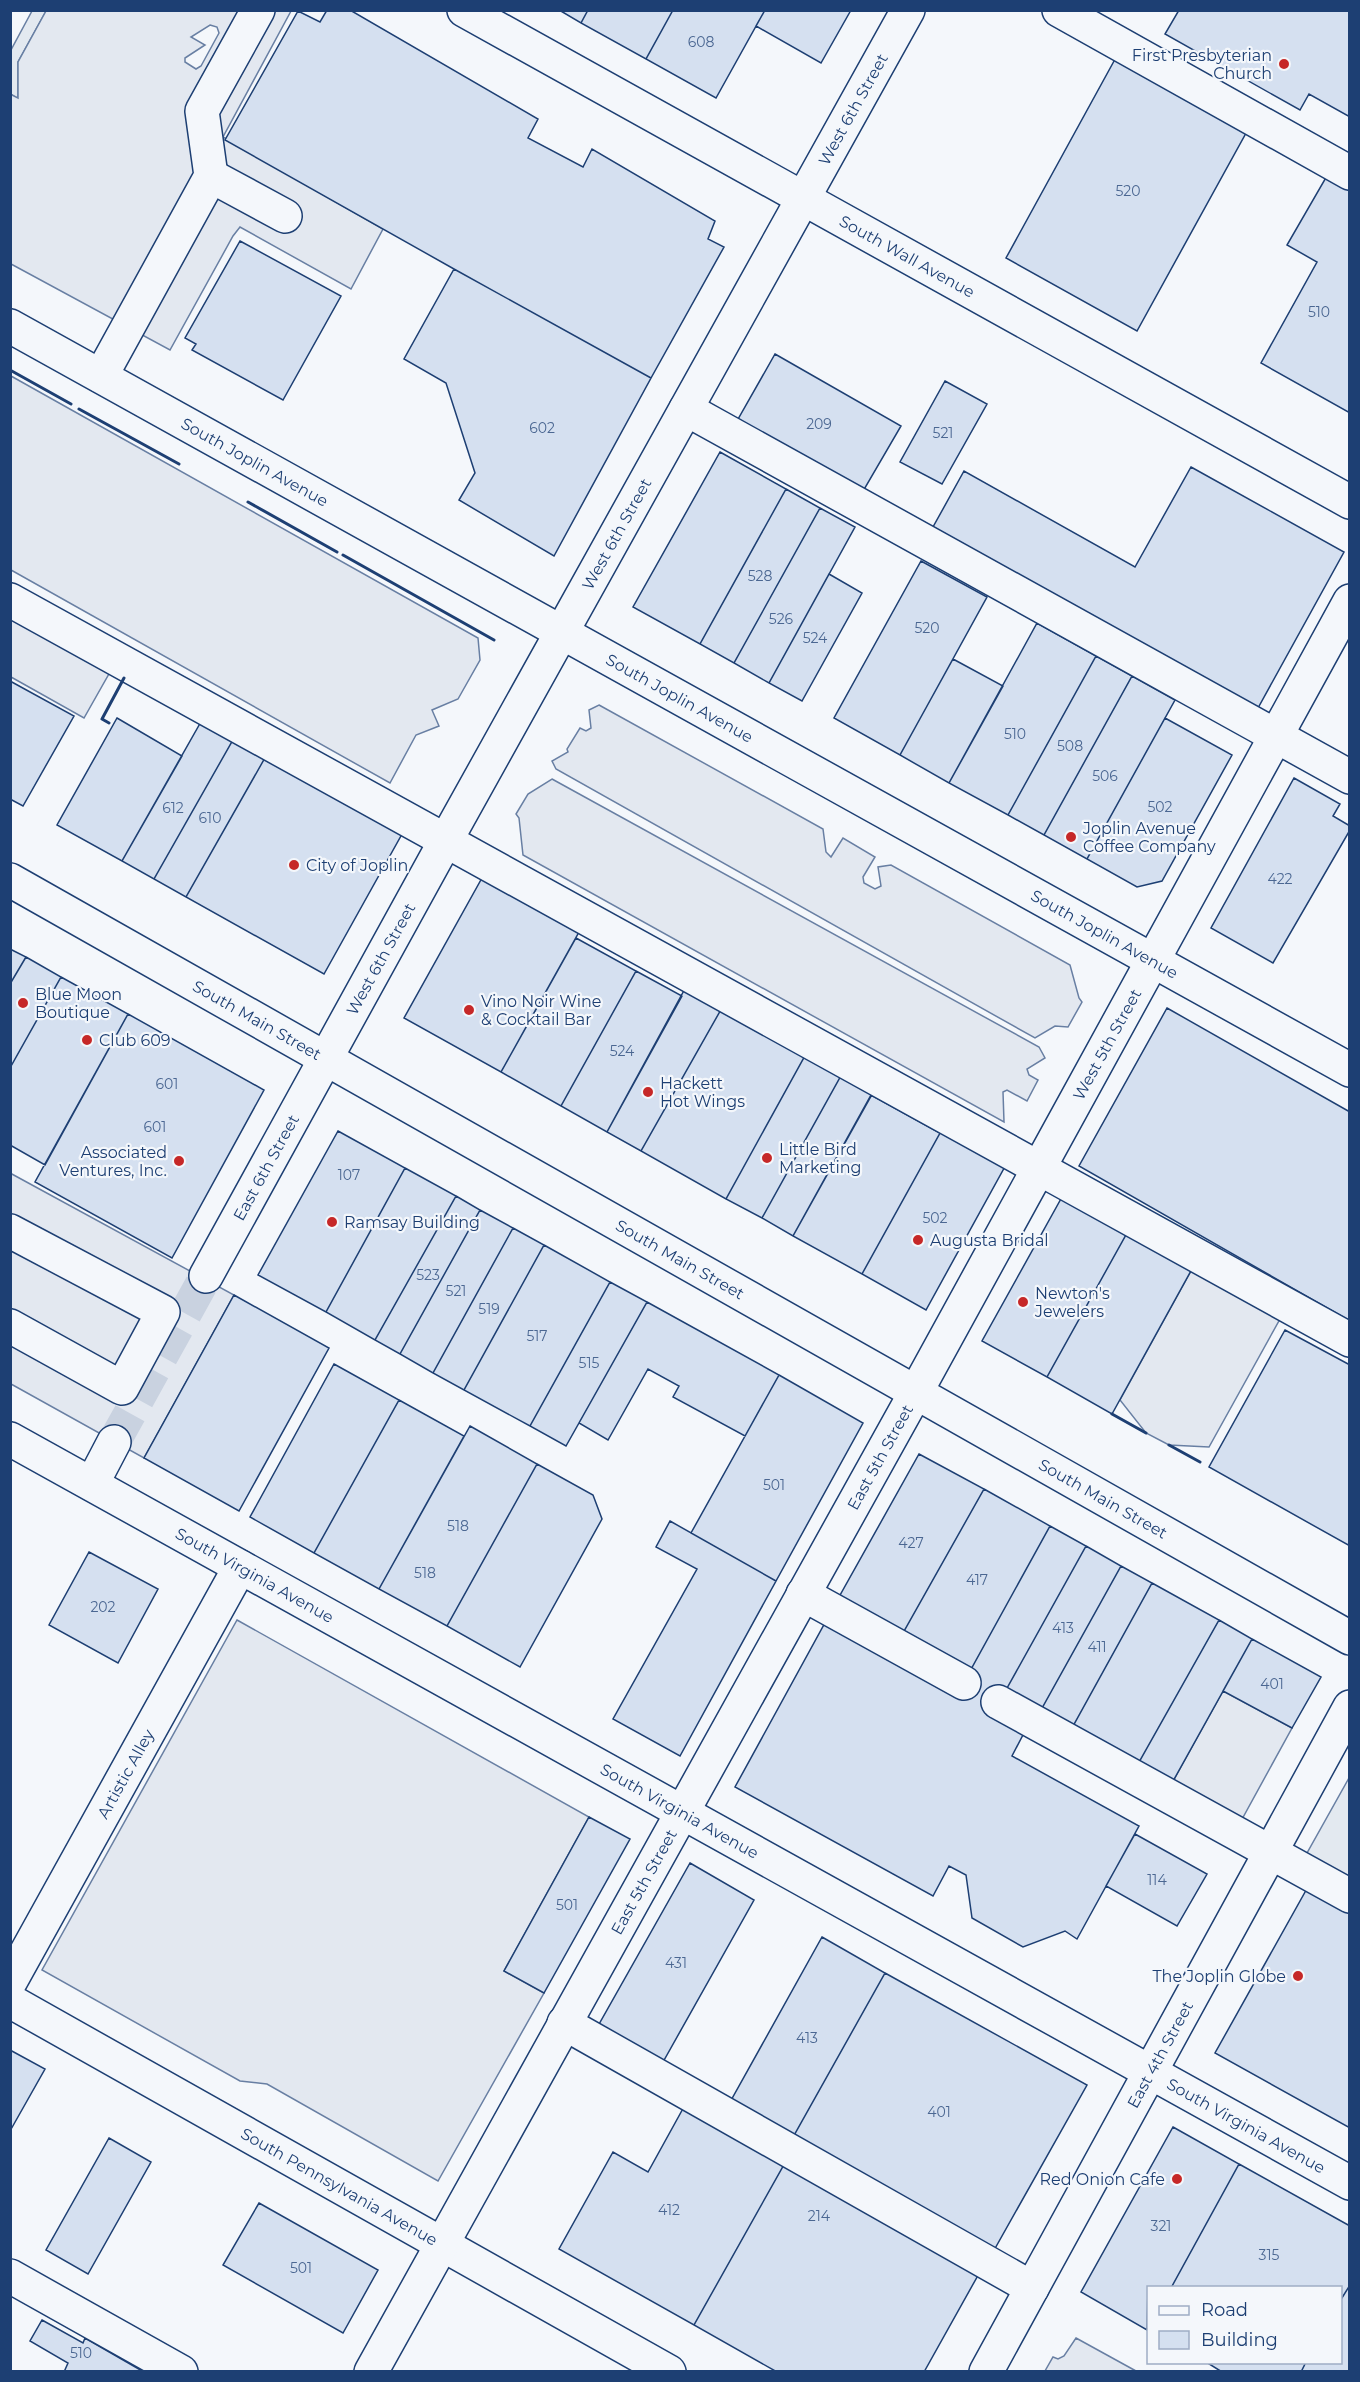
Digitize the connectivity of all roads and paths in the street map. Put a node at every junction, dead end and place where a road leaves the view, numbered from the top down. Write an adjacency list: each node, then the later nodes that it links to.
1 (258, 10): 6 (street)
2 (464, 10): 7 (street, South Wall Avenue)
3 (908, 10): 7 (street, West 6th Street)
4 (1059, 10): 5 (street)
5 (1350, 173)
6 (211, 176): 8 (street); 10 (street)
7 (804, 200): 11 (street, West 6th Street); 12 (street, South Wall Avenue)
8 (285, 216)
9 (10, 326): 10 (street, South Joplin Avenue)
10 (101, 376): 15 (street, South Joplin Avenue)
11 (686, 409): 15 (street, West 6th Street); 16 (street)
12 (1350, 502)
13 (10, 600): 18 (street)
14 (1350, 601): 16 (street, West 5th Street)
15 (562, 632): 18 (street, West 6th Street); 20 (street, South Joplin Avenue)
16 (1275, 736): 17 (street); 20 (street, West 5th Street)
17 (1350, 777)
18 (446, 840): 21 (street, West 6th Street); 23 (street)
19 (10, 880): 21 (street, South Main Street)
20 (1153, 960): 22 (street, South Joplin Avenue); 23 (street, West 5th Street)
21 (327, 1058): 25 (street, East 6th Street); 28 (street, South Main Street)
22 (1350, 1070)
23 (1039, 1168): 27 (street); 28 (street, West 5th Street)
24 (10, 1231): 26 (street)
25 (206, 1276)
26 (10, 1326)
27 (1350, 1340)
28 (916, 1392): 33 (street, East 5th Street); 34 (street, South Main Street)
29 (10, 1439): 31 (street, South Virginia Avenue)
30 (114, 1442): 31 (street)
31 (92, 1484): 32 (street, South Virginia Avenue)
32 (240, 1567): 38 (street, South Virginia Avenue); 41 (street, Artistic Alley)
33 (803, 1594): 35 (street); 38 (street, East 5th Street)
34 (1350, 1638)
35 (964, 1683)
36 (998, 1702): 39 (street)
37 (1350, 1707): 39 (street, East 4th Street)
38 (682, 1811): 43 (street, East 5th Street); 44 (street, South Virginia Avenue)
39 (1270, 1852): 40 (street); 44 (street, East 4th Street)
40 (1350, 1896)
41 (10, 1982)
42 (10, 2001): 46 (street, South Pennsylvania Avenue)
43 (564, 2023): 46 (street, East 5th Street); 48 (street)
44 (1150, 2072): 45 (street, South Virginia Avenue); 48 (street, East 4th Street)
45 (1350, 2183)
46 (441, 2243): 50 (street, East 5th Street); 51 (street, South Pennsylvania Avenue)
47 (10, 2276): 49 (street)
48 (1032, 2288): 52 (street, East 4th Street)
49 (181, 2372)
50 (371, 2372)
51 (669, 2372)
52 (986, 2372)

